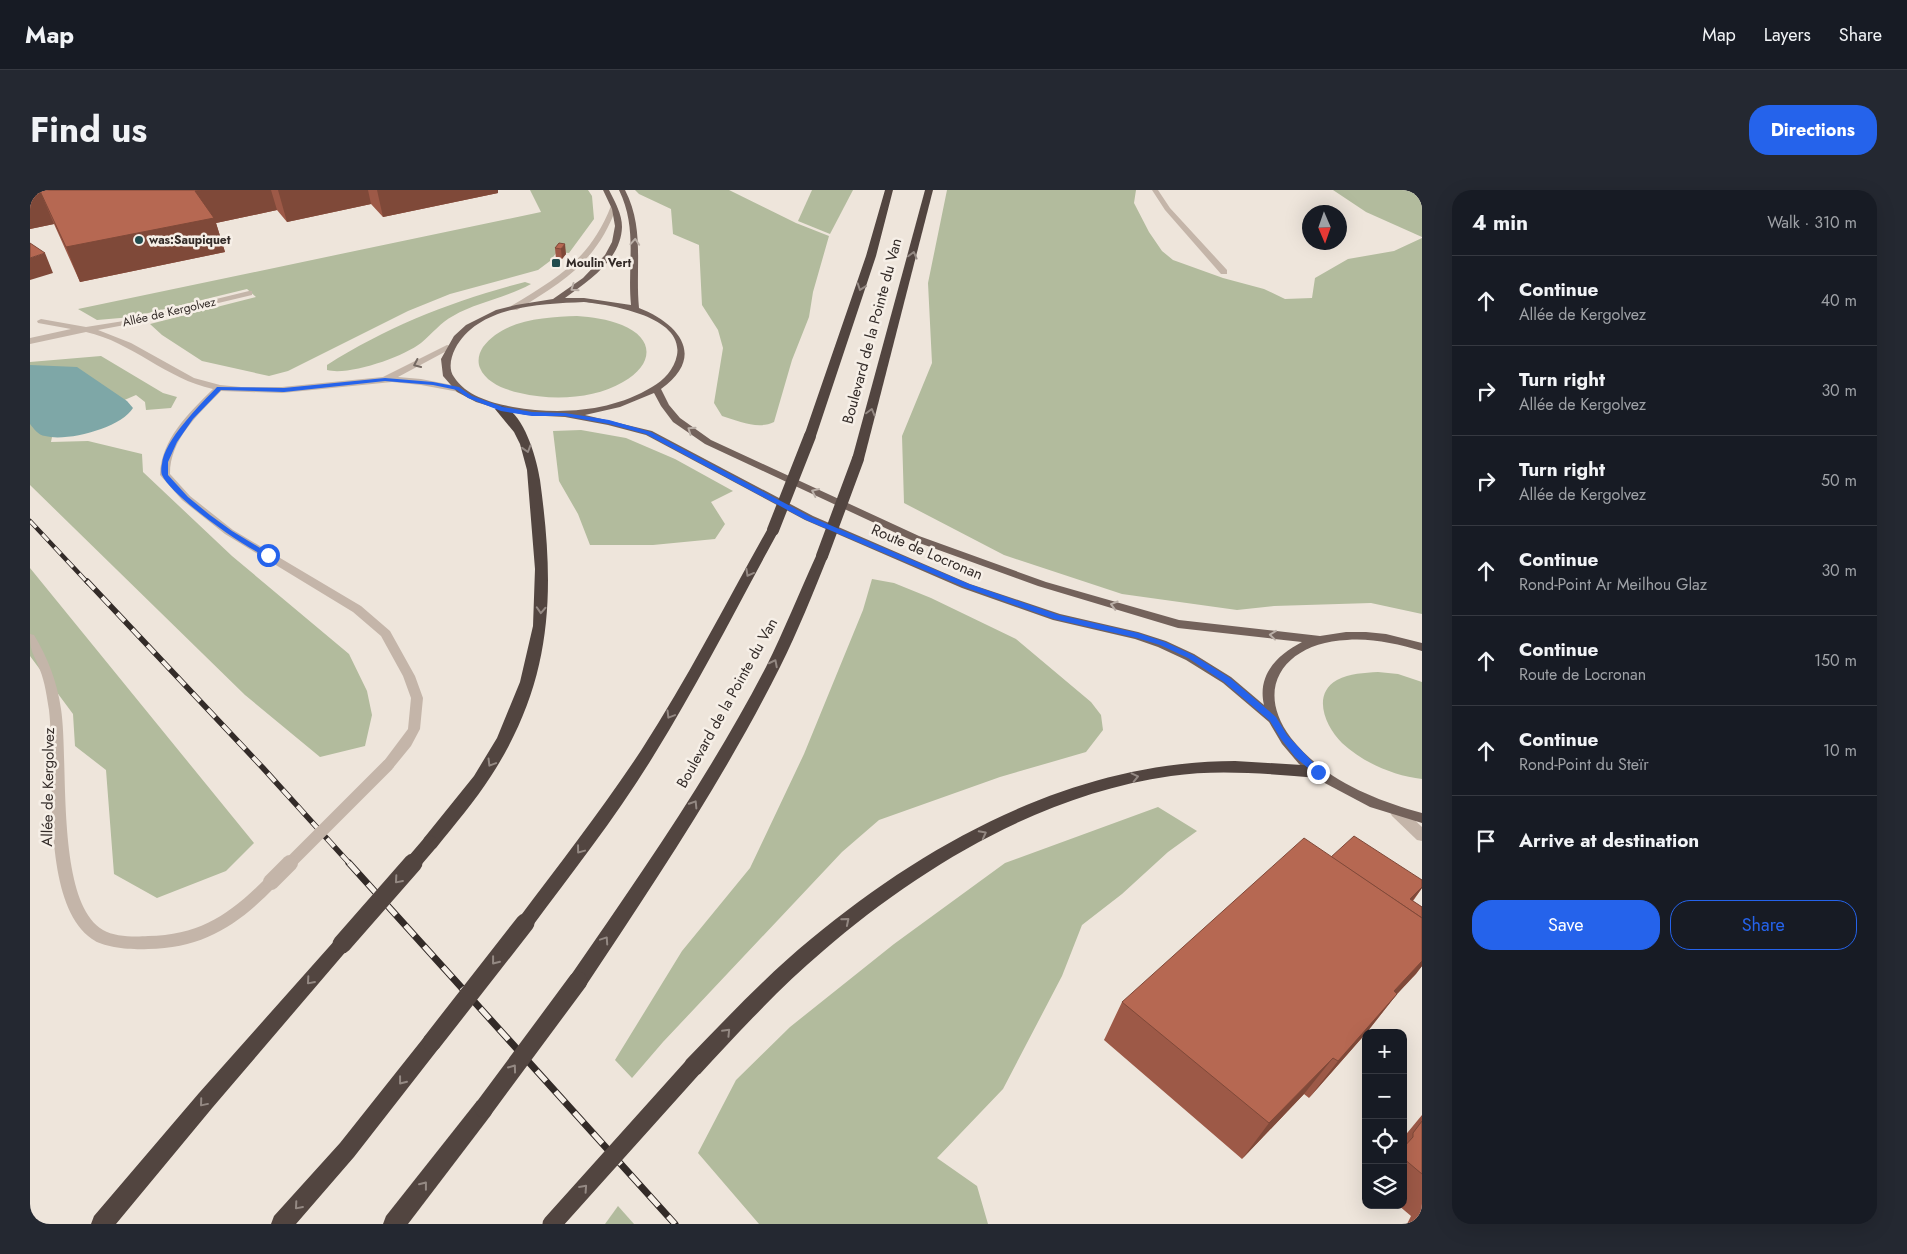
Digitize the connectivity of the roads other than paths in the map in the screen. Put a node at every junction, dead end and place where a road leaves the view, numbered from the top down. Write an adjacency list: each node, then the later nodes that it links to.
1 (606, 190): 6 (main road)
2 (622, 190): 11 (main road, one-way to 2)
3 (888, 190): 33 (highway, Boulevard de la Pointe du Van, one-way to 33, bridge)
4 (929, 190): 34 (highway, Boulevard de la Pointe du Van, one-way to 4, bridge)
5 (1155, 190): 7 (street)
6 (614, 206): 9 (main road, one-way to 9); 10 (street)
7 (1224, 272)
8 (249, 292): 13 (street, Allée de Kergolvez)
9 (556, 301): 10 (main road); 11 (main road)
10 (514, 308): 15 (main road)
11 (635, 308): 18 (main road)
12 (41, 321): 13 (street, Allée de Kergolvez)
13 (87, 330): 14 (street, Allée de Kergolvez); 17 (street, Allée de Kergolvez)
14 (30, 341)
15 (450, 347): 16 (street, Allée de Kergolvez, one-way to 16); 19 (main road)
16 (385, 380): 17 (street, Allée de Kergolvez); 19 (street, Allée de Kergolvez)
17 (219, 388): 31 (street, bridge)
18 (656, 388): 21 (main road); 23 (main road, Route de Locronan, one-way to 18)
19 (459, 389): 20 (main road)
20 (501, 409): 21 (main road); 32 (highway, one-way to 32, bridge)
21 (565, 414): 25 (main road, Route de Locronan)
22 (30, 638): 27 (street, Allée de Kergolvez)
23 (1322, 640): 24 (main road); 25 (main road)
24 (1422, 647)
25 (1273, 719): 26 (main road)
26 (1318, 772): 28 (main road); 35 (highway, one-way to 26, bridge)
27 (46, 781)
28 (1397, 812): 29 (main road); 30 (street)
29 (1422, 818)
30 (1422, 836)
31 (59, 903)
32 (102, 1224)
33 (282, 1224)
34 (394, 1224)
35 (552, 1224)

